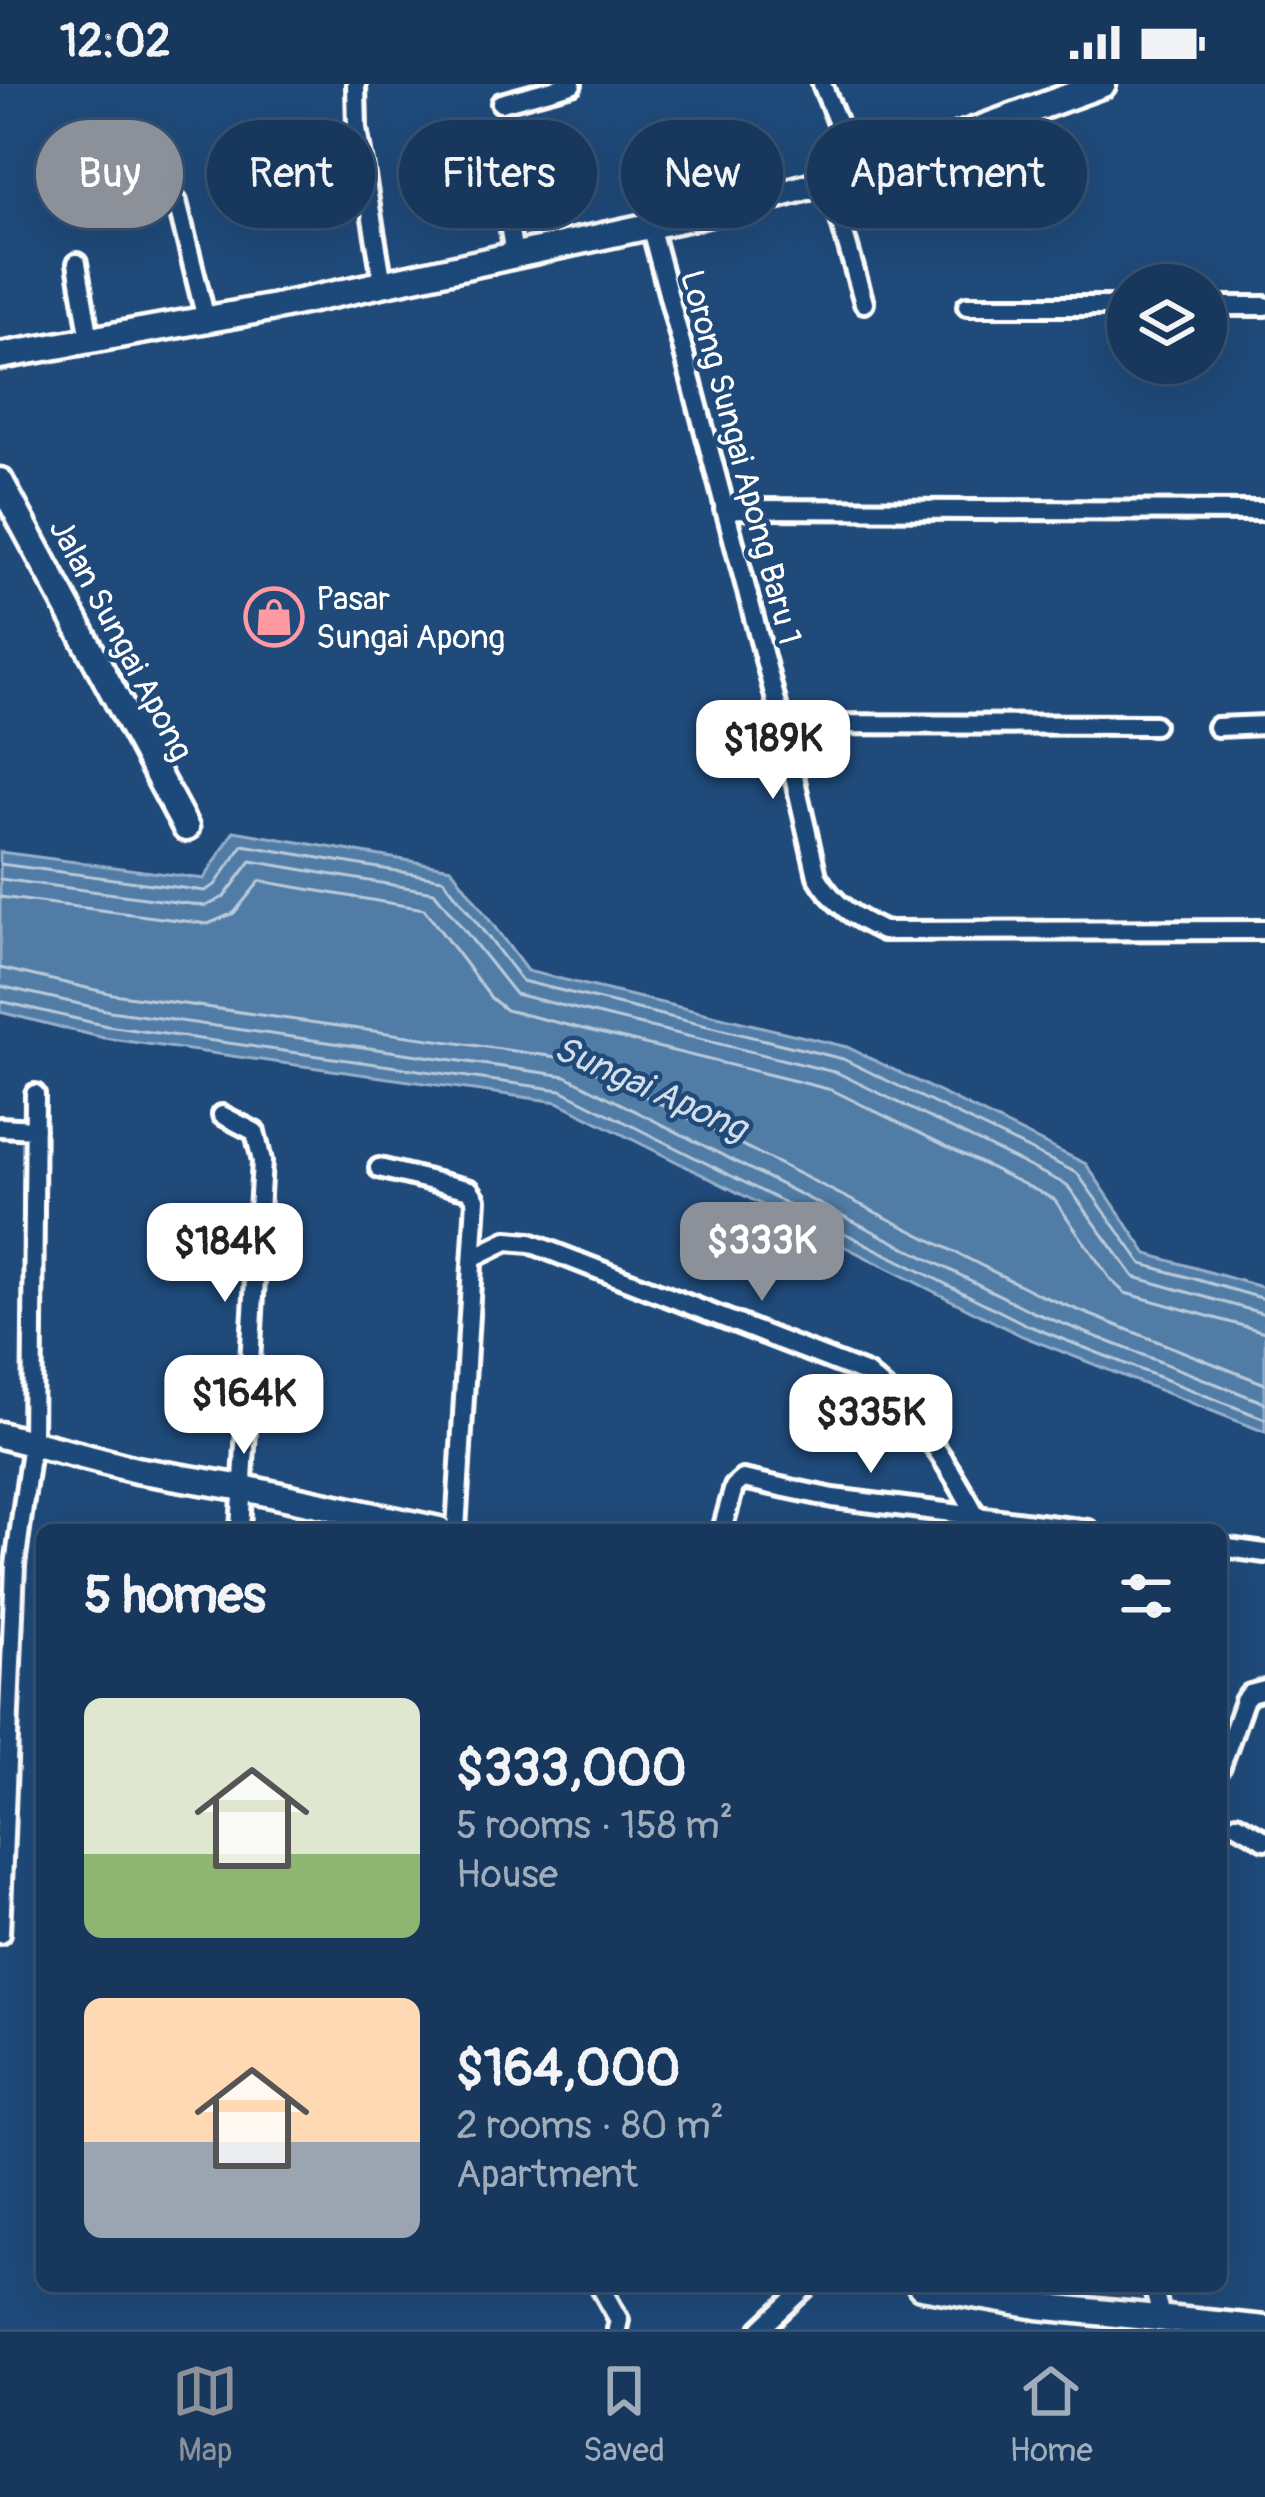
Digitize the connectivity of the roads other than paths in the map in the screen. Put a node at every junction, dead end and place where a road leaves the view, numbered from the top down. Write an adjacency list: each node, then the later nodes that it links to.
1 (356, 84): 15 (street)
2 (572, 84): 5 (street)
3 (822, 84): 6 (street)
4 (1103, 84): 7 (street)
5 (501, 103)
6 (837, 120)
7 (1004, 120)
8 (183, 226): 21 (street)
9 (510, 228): 13 (street)
10 (641, 228): 13 (street)
11 (651, 228): 25 (street, Lorong Sungai Apong Baru 1)
12 (843, 228): 16 (street)
13 (514, 255): 15 (street)
14 (77, 263): 22 (street)
15 (383, 284): 21 (street)
16 (864, 303)
17 (968, 306): 18 (street)
18 (1107, 306)
19 (1227, 306): 20 (street)
20 (1265, 306)
21 (206, 319): 22 (street)
22 (90, 340): 23 (street)
23 (0, 356)
24 (0, 481): 31 (street, Jalan Sungai Apong)
25 (724, 509): 26 (street); 27 (street, Lorong Sungai Apong Baru 1)
26 (1265, 511)
27 (782, 724): 28 (street); 32 (street, Lorong Sungai Apong Baru 1)
28 (1154, 725)
29 (1265, 725): 30 (street)
30 (1217, 727)
31 (186, 828)
32 (1265, 930)
33 (35, 1094): 36 (street)
34 (222, 1115): 41 (street)
35 (0, 1127): 36 (street)
36 (35, 1129): 40 (street)
37 (379, 1168): 38 (street)
38 (474, 1257): 42 (street); 45 (street)
39 (0, 1435): 40 (street)
40 (32, 1442): 41 (street); 50 (street)
41 (243, 1487): 43 (street); 44 (street)
42 (976, 1515): 46 (street); 47 (street)
43 (240, 1524)
44 (413, 1524)
45 (456, 1524)
46 (724, 1524)
47 (1043, 1524)
48 (1227, 1548): 49 (street)
49 (1265, 1553)
50 (5, 1635): 55 (street)
51 (1265, 1690): 52 (street)
52 (1227, 1749)
53 (1237, 1824): 54 (street)
54 (1265, 1840)
55 (0, 1934)
56 (603, 2292): 62 (street)
57 (801, 2292): 63 (street)
58 (953, 2292): 61 (street)
59 (1155, 2292): 60 (street)
60 (1162, 2320): 61 (street); 64 (street)
61 (1114, 2322)
62 (617, 2329)
63 (761, 2329)
64 (1265, 2329)

